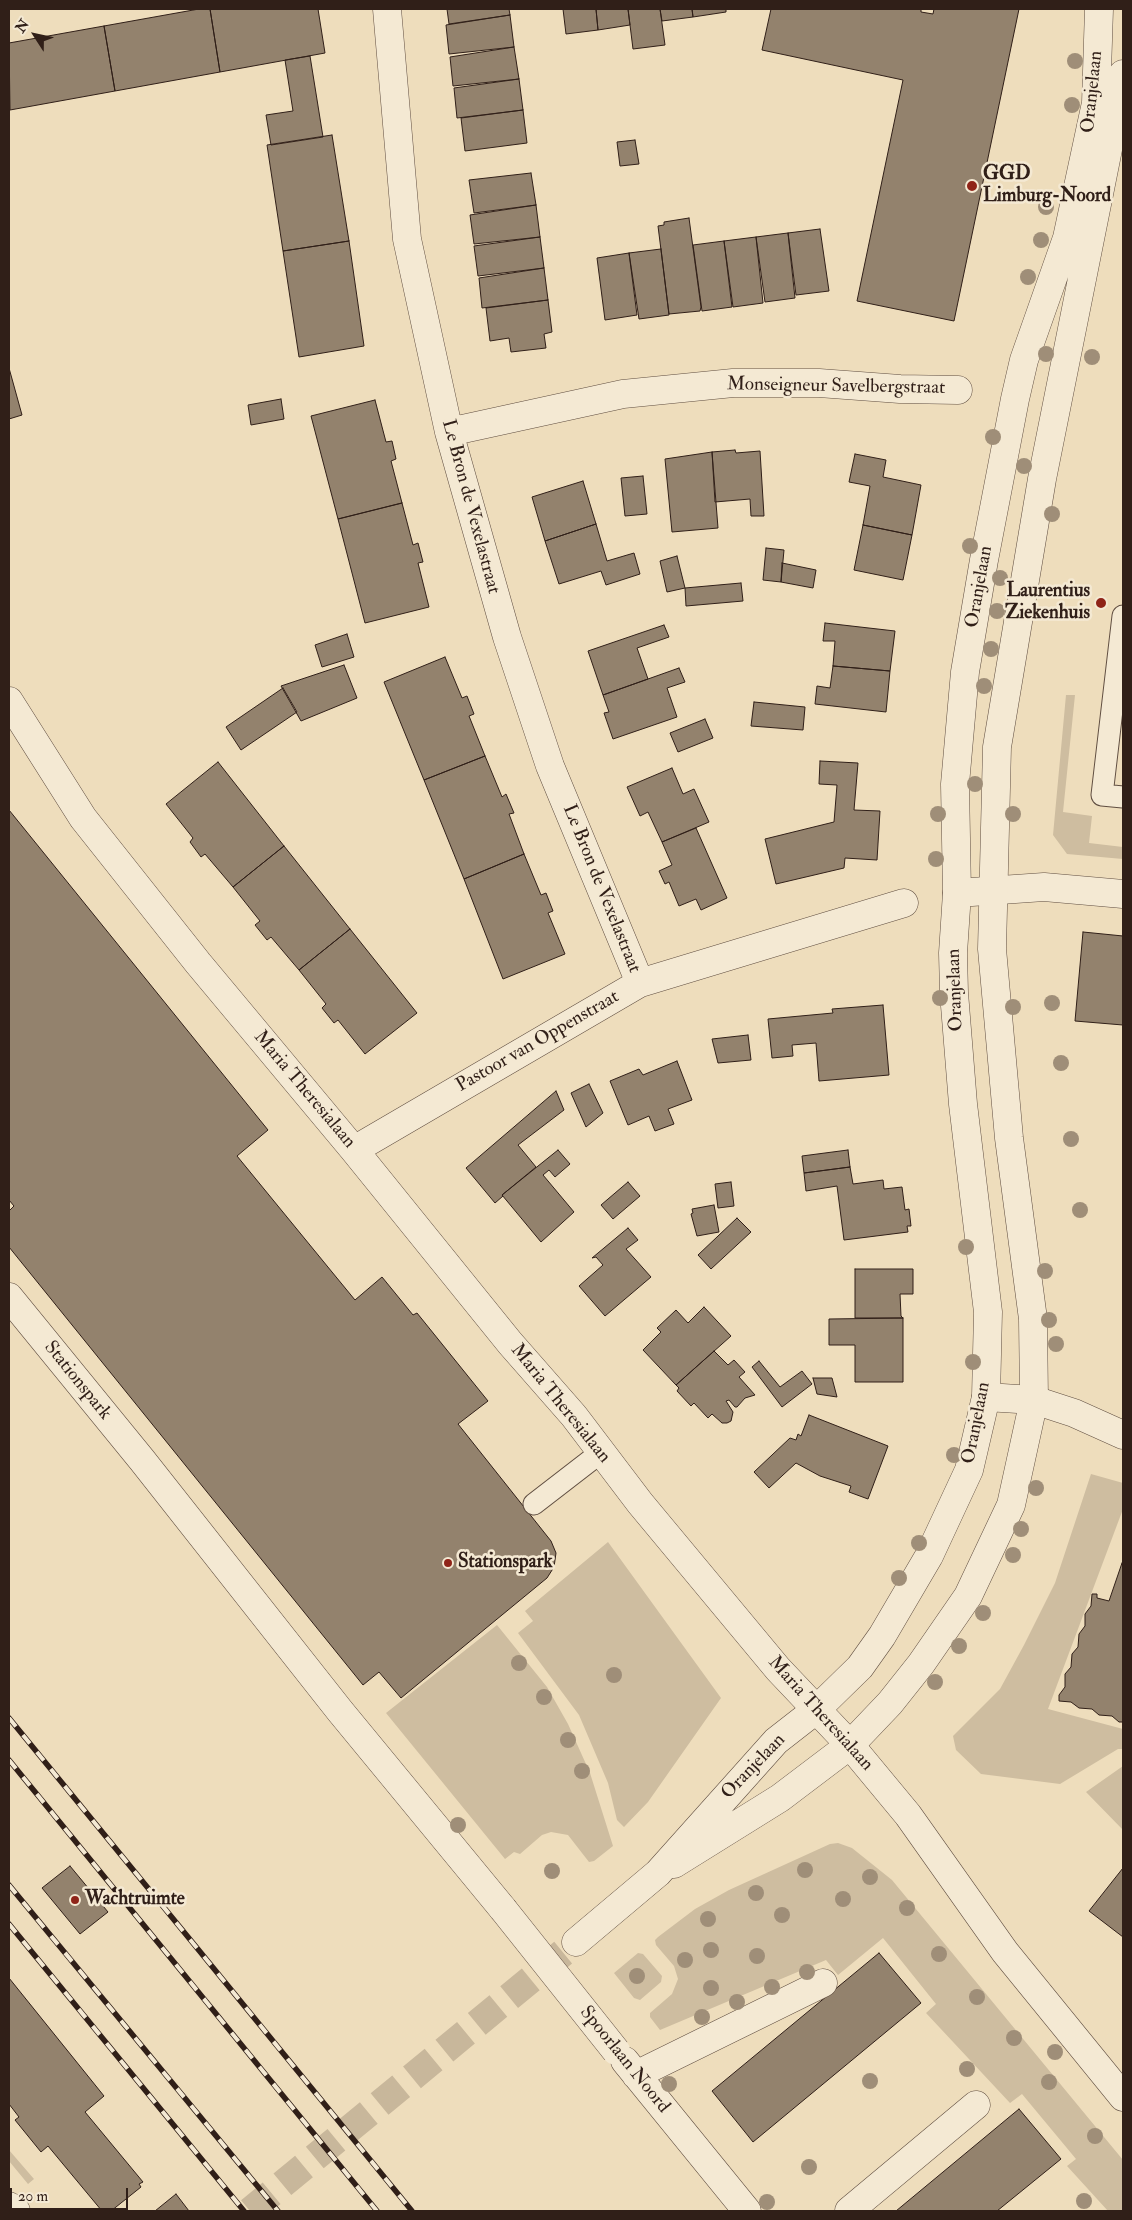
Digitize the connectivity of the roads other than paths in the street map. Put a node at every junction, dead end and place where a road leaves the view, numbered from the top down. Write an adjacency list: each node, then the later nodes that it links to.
1 (387, 9): 5 (street, Le Bron de Vexelastraat)
2 (1099, 9): 10 (street, Oranjelaan)
3 (1123, 74): 9 (street, Oranjelaan)
4 (958, 390): 5 (street, Monseigneur Savelbergstraat)
5 (449, 432): 13 (street, Le Bron de Vexelastraat)
6 (1123, 616): 8 (lane)
7 (9, 701): 14 (street, Maria Theresialaan)
8 (1123, 797)
9 (993, 890): 10 (street); 11 (street); 17 (street, Oranjelaan)
10 (957, 894): 16 (street, Oranjelaan)
11 (1123, 894)
12 (904, 903): 13 (street, Pastoor van Oppenstraat)
13 (640, 983): 14 (street, Pastoor van Oppenstraat)
14 (354, 1150): 19 (street, Maria Theresialaan)
15 (9, 1296): 24 (street, Stationspark)
16 (986, 1396): 17 (street); 21 (street, Oranjelaan)
17 (1034, 1400): 18 (street); 22 (street, Oranjelaan)
18 (1123, 1435)
19 (600, 1452): 20 (lane); 21 (street, Maria Theresialaan)
20 (534, 1504)
21 (816, 1709): 22 (street, Maria Theresialaan); 23 (street, Oranjelaan)
22 (850, 1745): 23 (street, Oranjelaan); 28 (street, Maria Theresialaan)
23 (658, 1873): 25 (street, Oranjelaan)
24 (503, 1909): 27 (street, Spoorlaan Noord, bridge)
25 (576, 1942)
26 (822, 1983): 27 (street)
27 (636, 2074): 32 (street, Spoorlaan Noord)
28 (1123, 2097)
29 (976, 2105): 33 (street)
30 (9, 2206): 31 (street)
31 (16, 2211)
32 (746, 2211)
33 (849, 2211)

